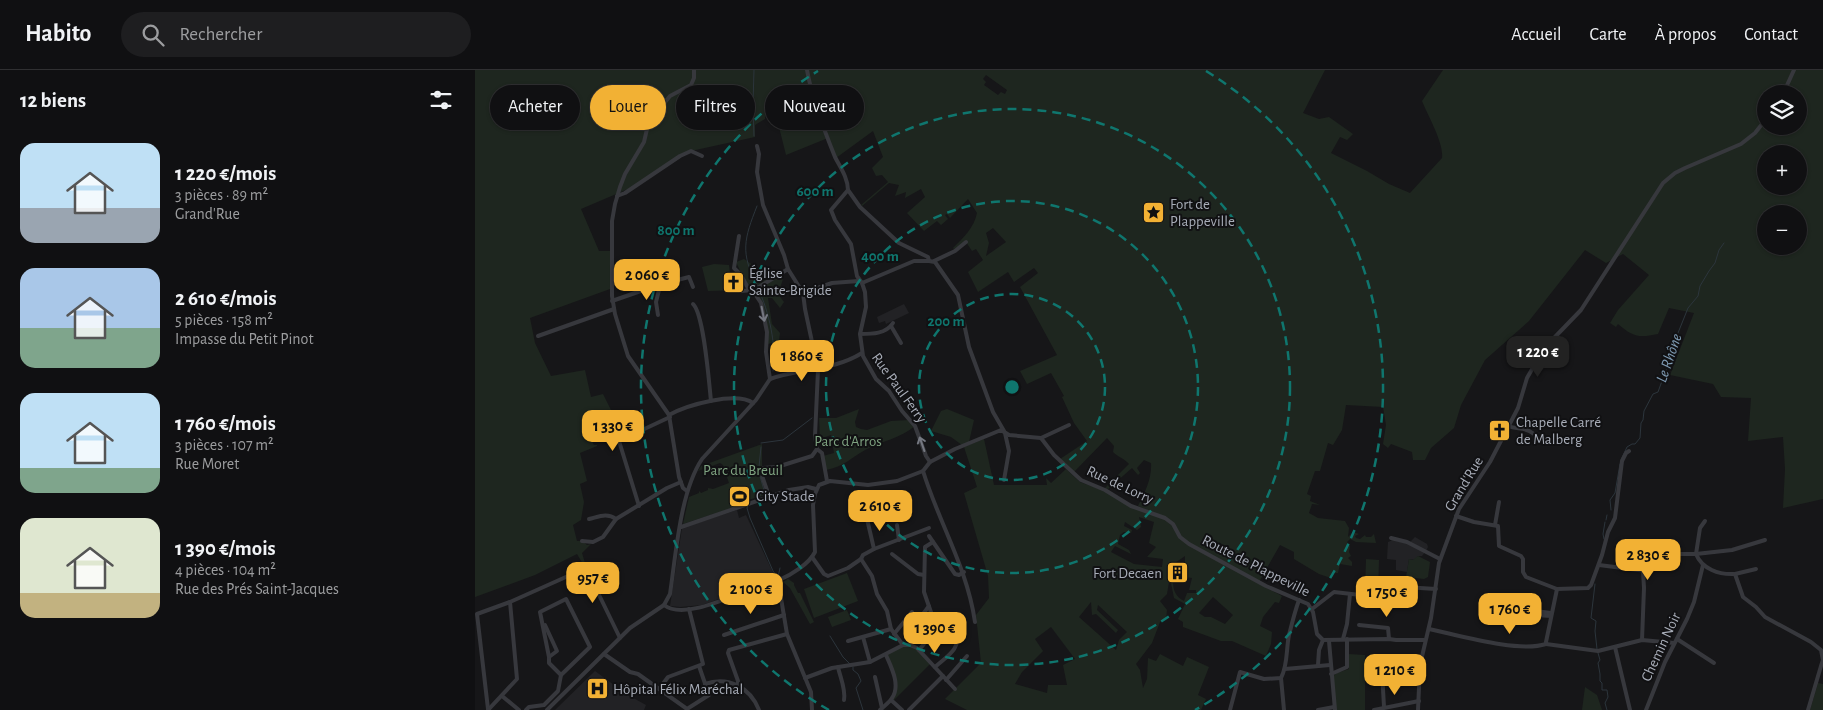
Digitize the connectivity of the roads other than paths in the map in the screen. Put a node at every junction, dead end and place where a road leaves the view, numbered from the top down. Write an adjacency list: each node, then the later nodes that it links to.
1 (694, 70): 9 (street)
2 (807, 70): 8 (street)
3 (1794, 70): 4 (street)
4 (1787, 85)
5 (1757, 130): 34 (street, Grand'Rue)
6 (757, 146): 13 (street)
7 (702, 156): 9 (street)
8 (848, 190): 12 (street); 14 (street)
9 (617, 196): 20 (street)
10 (739, 236): 17 (street)
11 (966, 242): 12 (street)
12 (931, 261): 14 (street); 35 (street)
13 (788, 269): 17 (street); 19 (street)
14 (861, 282): 19 (street); 24 (street)
15 (658, 284): 16 (street); 20 (street); 23 (street)
16 (693, 287)
17 (752, 290): 18 (street); 29 (street, one-way to 29)
18 (741, 291)
19 (803, 293): 28 (street)
20 (612, 301): 22 (street)
21 (693, 304): 30 (street)
22 (614, 309): 25 (street); 32 (street)
23 (658, 315)
24 (860, 334): 26 (street); 27 (street)
25 (538, 336)
26 (901, 342)
27 (862, 353): 28 (street); 40 (street, Rue Paul Ferry, one-way to 27)
28 (818, 370): 29 (street); 38 (street)
29 (771, 378): 31 (street)
30 (711, 402): 31 (street); 32 (street)
31 (753, 404): 46 (street)
32 (670, 416): 44 (street); 49 (street)
33 (1069, 425): 37 (street)
34 (1508, 426): 36 (street); 50 (street, Grand'Rue)
35 (1005, 432): 37 (street); 40 (street); 42 (street)
36 (1534, 434)
37 (1041, 438): 59 (street, Rue de Lorry)
38 (817, 449): 43 (street); 47 (street)
39 (1629, 451): 72 (street)
40 (930, 462): 41 (street)
41 (924, 469): 43 (street); 76 (street)
42 (1003, 480)
43 (827, 481): 45 (street)
44 (681, 482): 46 (street); 49 (street)
45 (816, 489): 47 (street); 69 (street)
46 (687, 491): 57 (street)
47 (769, 496): 57 (street)
48 (1499, 502): 56 (street)
49 (639, 506): 52 (street)
50 (1456, 516): 56 (street); 71 (street, Grand'Rue)
51 (589, 519): 52 (street)
52 (615, 519): 64 (street)
53 (867, 519): 66 (street)
54 (1705, 521): 68 (street)
55 (897, 525): 62 (street)
56 (1495, 525): 80 (street)
57 (681, 527): 85 (street)
58 (929, 528): 62 (street)
59 (1177, 531): 83 (street, Route de Plappeville)
60 (929, 536): 65 (street)
61 (1391, 538): 71 (street)
62 (899, 540): 66 (street)
63 (1765, 540): 68 (street)
64 (582, 541)
65 (933, 542): 76 (street); 78 (street)
66 (874, 549): 70 (street)
67 (892, 554): 78 (street)
68 (1695, 554): 73 (street); 75 (street)
69 (812, 557): 70 (street); 79 (street)
70 (861, 559): 98 (street)
71 (1440, 559): 81 (street, Grand'Rue)
72 (1599, 565): 75 (street); 80 (street)
73 (1703, 565): 77 (street); 107 (street, Chemin Noir)
74 (1756, 569): 77 (street)
75 (1643, 571): 110 (street)
76 (963, 572): 96 (street)
77 (1735, 574): 164 (street)
78 (924, 575): 86 (street)
79 (778, 580): 89 (street); 93 (street)
80 (1557, 588): 92 (street)
81 (1436, 589): 82 (street); 99 (street, Grand'Rue)
82 (1350, 594): 87 (street); 105 (street)
83 (1299, 600): 87 (street, Route de Plappeville); 130 (street)
84 (509, 602): 104 (street); 142 (street); 149 (street)
85 (664, 605): 89 (street); 104 (street)
86 (929, 606): 94 (street); 129 (street)
87 (1312, 608): 108 (street, Route de Plappeville)
88 (1511, 608): 92 (street)
89 (689, 609): 127 (street)
90 (912, 612): 101 (street)
91 (1491, 612): 92 (street)
92 (1551, 614): 113 (street)
93 (784, 615): 100 (street); 102 (street)
94 (920, 618)
95 (543, 622): 122 (street); 122 (street); 133 (street)
96 (975, 622)
97 (1359, 625): 106 (street)
98 (891, 629): 101 (street); 103 (street)
99 (1429, 629): 109 (street, Grand'Rue); 113 (street)
100 (787, 634): 135 (street); 139 (street)
101 (894, 634): 115 (street)
102 (724, 635)
103 (863, 637): 111 (street); 123 (street)
104 (621, 638): 119 (street)
105 (1345, 639): 106 (street); 112 (street); 132 (street)
106 (1389, 639): 109 (street)
107 (1677, 639): 114 (street, Chemin Noir); 124 (street)
108 (1323, 640): 112 (street); 125 (street)
109 (1425, 640): 145 (street, Grand'Rue)
110 (1642, 640): 114 (street); 117 (street)
111 (849, 641)
112 (1329, 641): 126 (street)
113 (1546, 644): 117 (street)
114 (1674, 644): 163 (street, Chemin Noir)
115 (903, 645): 116 (street); 120 (street)
116 (909, 645): 118 (street); 118 (street)
117 (1615, 647): 162 (street)
118 (919, 650): 129 (street)
119 (604, 654): 140 (street); 152 (street)
120 (886, 655): 123 (street); 144 (street)
121 (967, 656): 136 (street)
122 (549, 657): 133 (street)
123 (870, 662): 128 (street)
124 (1714, 663)
125 (1319, 665): 126 (street); 130 (street)
126 (1330, 665): 132 (street)
127 (699, 666): 138 (street); 140 (street)
128 (838, 667): 135 (street); 143 (street)
129 (935, 668): 136 (street)
130 (1285, 669): 137 (street)
131 (1382, 671): 146 (street)
132 (1331, 674): 148 (street)
133 (561, 676): 151 (street)
134 (875, 677): 147 (street)
135 (805, 678): 154 (street)
136 (945, 678): 141 (street); 156 (street)
137 (1281, 678): 157 (street); 158 (street)
138 (705, 684): 139 (street); 140 (street)
139 (738, 685): 153 (street)
140 (659, 689)
141 (955, 689)
142 (502, 696): 149 (street); 150 (street)
143 (844, 700)
144 (891, 700): 147 (street); 155 (street)
145 (1419, 701): 146 (street); 161 (street, Grand'Rue)
146 (1384, 707): 160 (street)
147 (881, 709)
148 (1334, 709): 159 (street)
149 (488, 710)
150 (519, 710)
151 (526, 710)
152 (547, 710)
153 (759, 710)
154 (812, 710)
155 (902, 710)
156 (909, 710)
157 (1230, 710)
158 (1284, 710)
159 (1318, 710)
160 (1374, 710)
161 (1419, 710)
162 (1630, 710)
163 (1647, 710)
164 (1808, 710)

